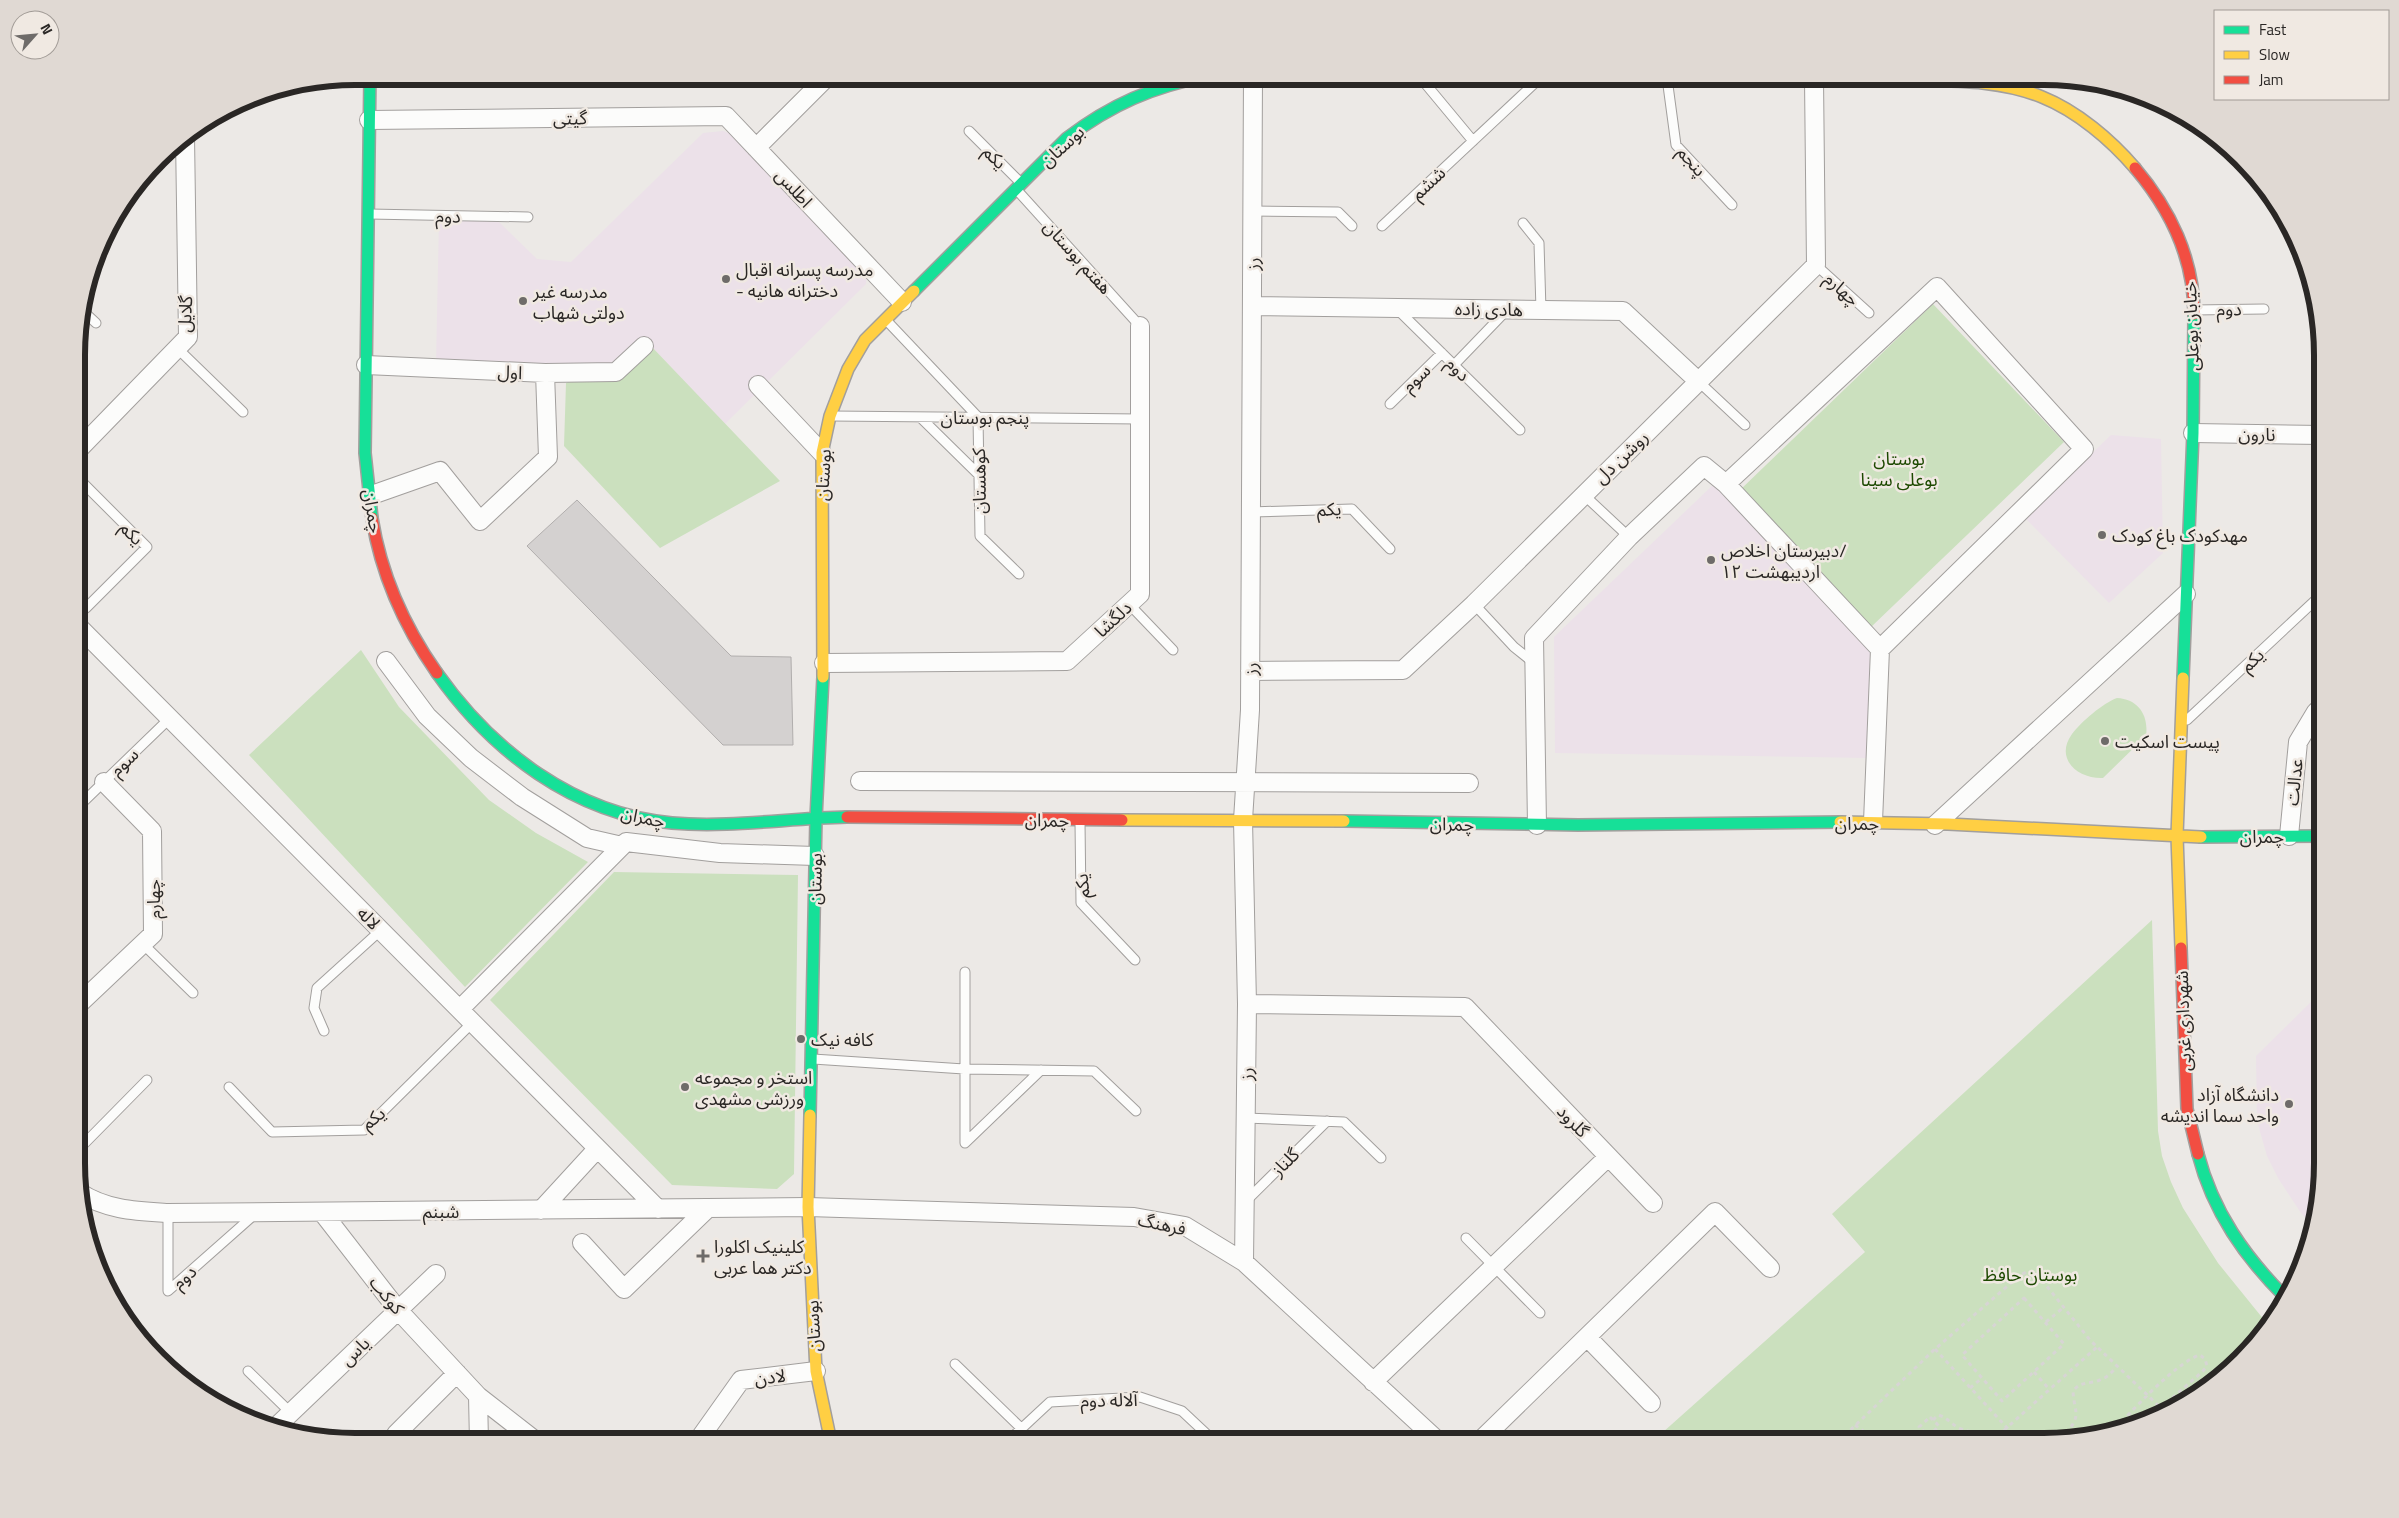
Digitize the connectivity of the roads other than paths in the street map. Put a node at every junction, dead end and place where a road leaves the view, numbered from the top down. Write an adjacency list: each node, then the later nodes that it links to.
1 (370, 85): 10 (street, چمران)
2 (819, 85): 13 (street)
3 (1154, 85): 15 (street, بوستان)
4 (1253, 85): 17 (street, رز)
5 (1427, 85): 12 (lane)
6 (1533, 85): 12 (lane, ششم)
7 (1668, 85): 16 (lane, پنجم)
8 (1814, 85): 23 (street)
9 (1999, 85): 29 (street, خیابان بوعلی)
10 (369, 120): 13 (street, گیتی); 18 (street, چمران)
11 (968, 131): 15 (lane, یکم)
12 (1474, 141): 22 (lane, ششم)
13 (756, 148): 24 (street, اطلس)
14 (180, 149): 37 (street, گلایل)
15 (1019, 186): 24 (street, بوستان); 35 (lane, هفتم بوستان)
16 (1732, 205)
17 (1252, 211): 21 (lane); 25 (street, رز)
18 (368, 214): 19 (lane, دوم); 39 (street, چمران)
19 (528, 217)
20 (1523, 224): 28 (lane)
21 (1352, 226)
22 (1382, 226)
23 (1816, 265): 31 (lane, چهارم); 42 (street, روشن دل)
24 (902, 302): 33 (street, بوستان)
25 (1252, 306): 26 (street, هادی زاده); 61 (street, رز)
26 (1396, 308): 30 (street, هادی زاده); 38 (lane, دوم)
27 (2264, 309): 29 (lane, دوم)
28 (1541, 310): 30 (street, هادی زاده); 42 (street, هادی زاده)
29 (2194, 310): 52 (street, خیابان بوعلی)
30 (1506, 311): 40 (lane)
31 (1868, 312)
32 (88, 315): 34 (lane)
33 (885, 319): 46 (street, بوستان); 48 (lane)
34 (96, 323)
35 (1140, 326): 49 (street, دلگشا)
36 (644, 346): 41 (street, اول)
37 (177, 348): 45 (lane); 54 (street, گلایل)
38 (1442, 353): 40 (lane, دوم); 44 (lane, سوم)
39 (366, 365): 41 (street, اول); 60 (street, چمران)
40 (1454, 365): 51 (lane, دوم)
41 (545, 374): 60 (street)
42 (1698, 381): 50 (lane); 59 (street, روشن دل)
43 (758, 385): 55 (street)
44 (1390, 404)
45 (243, 412)
46 (830, 416): 47 (lane, پنجم بوستان); 55 (street, بوستان)
47 (920, 417): 48 (lane, پنجم بوستان); 56 (lane)
48 (978, 417): 49 (lane, پنجم بوستان); 56 (lane, کوهستان)
49 (1140, 419): 67 (street, دلگشا)
50 (1745, 426)
51 (1520, 430)
52 (2193, 433): 53 (street, نارون); 65 (street, خیابان بوعلی)
53 (2314, 435)
54 (85, 443)
55 (822, 453): 74 (street, بوستان)
56 (979, 475): 64 (lane, کوهستان)
57 (1726, 484): 62 (street); 71 (street); 71 (street)
58 (85, 485): 69 (lane, یکم)
59 (1583, 494): 62 (lane); 68 (street, روشن دل)
60 (369, 496): 85 (street, چمران)
61 (1251, 512): 63 (lane, یکم); 76 (street, رز)
62 (1629, 537): 75 (street)
63 (1390, 549)
64 (1019, 574)
65 (2186, 594): 79 (street, خیابان بوعلی); 90 (street)
66 (2314, 601): 79 (lane, یکم)
67 (1129, 604): 72 (lane); 74 (street, دلگشا)
68 (1474, 604): 75 (lane); 76 (street, روشن دل)
69 (86, 608)
70 (85, 633): 78 (street, لاله)
71 (1880, 649): 88 (street)
72 (1173, 650)
73 (386, 661): 94 (street)
74 (824, 663): 85 (street, بوستان)
75 (1534, 663): 89 (street)
76 (1250, 671): 83 (street, رز)
77 (2314, 715): 92 (street, عدالت)
78 (170, 718): 81 (lane, سوم); 96 (street, لاله)
79 (2181, 725): 91 (street, خیابان بوعلی)
80 (860, 781): 83 (street)
81 (104, 782): 84 (lane, سوم); 97 (street, چهارم)
82 (1468, 783): 83 (street)
83 (1245, 784): 86 (street, رز)
84 (85, 800)
85 (816, 818): 87 (street, چمران); 95 (street, بوستان)
86 (1243, 820): 87 (street, چمران); 89 (street, چمران); 102 (street, رز)
87 (1080, 821): 98 (lane, یکم)
88 (1873, 822): 89 (street, چمران); 90 (street, چمران)
89 (1537, 825)
90 (1935, 825): 91 (street, چمران)
91 (2176, 836): 92 (street, چمران); 134 (street, شهرداری غربی)
92 (2289, 836): 93 (street, چمران)
93 (2314, 836)
94 (622, 846): 95 (street); 103 (street)
95 (815, 856): 106 (street, بوستان)
96 (382, 930): 103 (street, لاله); 105 (lane)
97 (143, 944): 100 (lane); 101 (street, چهارم)
98 (1135, 960)
99 (965, 972): 107 (lane)
100 (193, 994)
101 (85, 998)
102 (1247, 1004): 112 (street, رز); 116 (street, گلرود)
103 (460, 1009): 104 (street, لاله)
104 (473, 1022): 110 (lane, یکم); 115 (street, لاله)
105 (324, 1031)
106 (812, 1058): 107 (lane); 121 (street, بوستان)
107 (964, 1069): 108 (lane); 108 (lane)
108 (1041, 1070): 111 (lane)
109 (147, 1080): 114 (lane)
110 (229, 1087)
111 (1136, 1111)
112 (1245, 1118): 113 (lane, گلناز); 119 (street, رز)
113 (1327, 1121): 117 (lane, گلناز); 119 (lane, گلناز)
114 (85, 1143)
115 (597, 1149): 123 (street, لاله); 125 (street)
116 (1608, 1157): 120 (street, گلرود); 131 (street)
117 (1381, 1158)
118 (87, 1196): 127 (street, شبنم)
119 (1244, 1203): 130 (street, رز)
120 (1653, 1203)
121 (808, 1207): 122 (street, شبنم); 130 (street, فرهنگ); 140 (street, بوستان)
122 (708, 1208): 123 (street, شبنم); 129 (street)
123 (658, 1209): 125 (street, شبنم)
124 (259, 1210): 126 (street, شبنم); 127 (street, شبنم); 127 (lane, دوم)
125 (541, 1210): 126 (street, شبنم)
126 (322, 1212): 135 (street, کوکب)
127 (168, 1213)
128 (1466, 1238): 131 (lane)
129 (582, 1243)
130 (1244, 1262): 142 (street, فرهنگ)
131 (1494, 1268): 136 (lane); 142 (street)
132 (1770, 1268): 137 (street)
133 (436, 1274): 135 (street, یاس)
134 (2280, 1293)
135 (398, 1310): 141 (street, کوکب); 145 (street, یاس)
136 (1540, 1313)
137 (1587, 1337): 144 (street); 156 (street)
138 (956, 1364): 147 (lane)
139 (248, 1371): 145 (lane)
140 (816, 1371): 151 (street, لادن); 152 (street, بوستان)
141 (457, 1373): 143 (street, کوکب); 148 (street)
142 (1373, 1382): 155 (street, فرهنگ)
143 (478, 1396): 149 (street); 150 (street)
144 (1651, 1403)
145 (291, 1413): 146 (street, یاس)
146 (281, 1423)
147 (1022, 1428): 153 (lane, آلاله دوم); 154 (lane, آلاله دوم)
148 (397, 1433)
149 (479, 1433)
150 (525, 1433)
151 (703, 1433)
152 (829, 1433)
153 (1017, 1433)
154 (1205, 1433)
155 (1429, 1433)
156 (1488, 1433)

